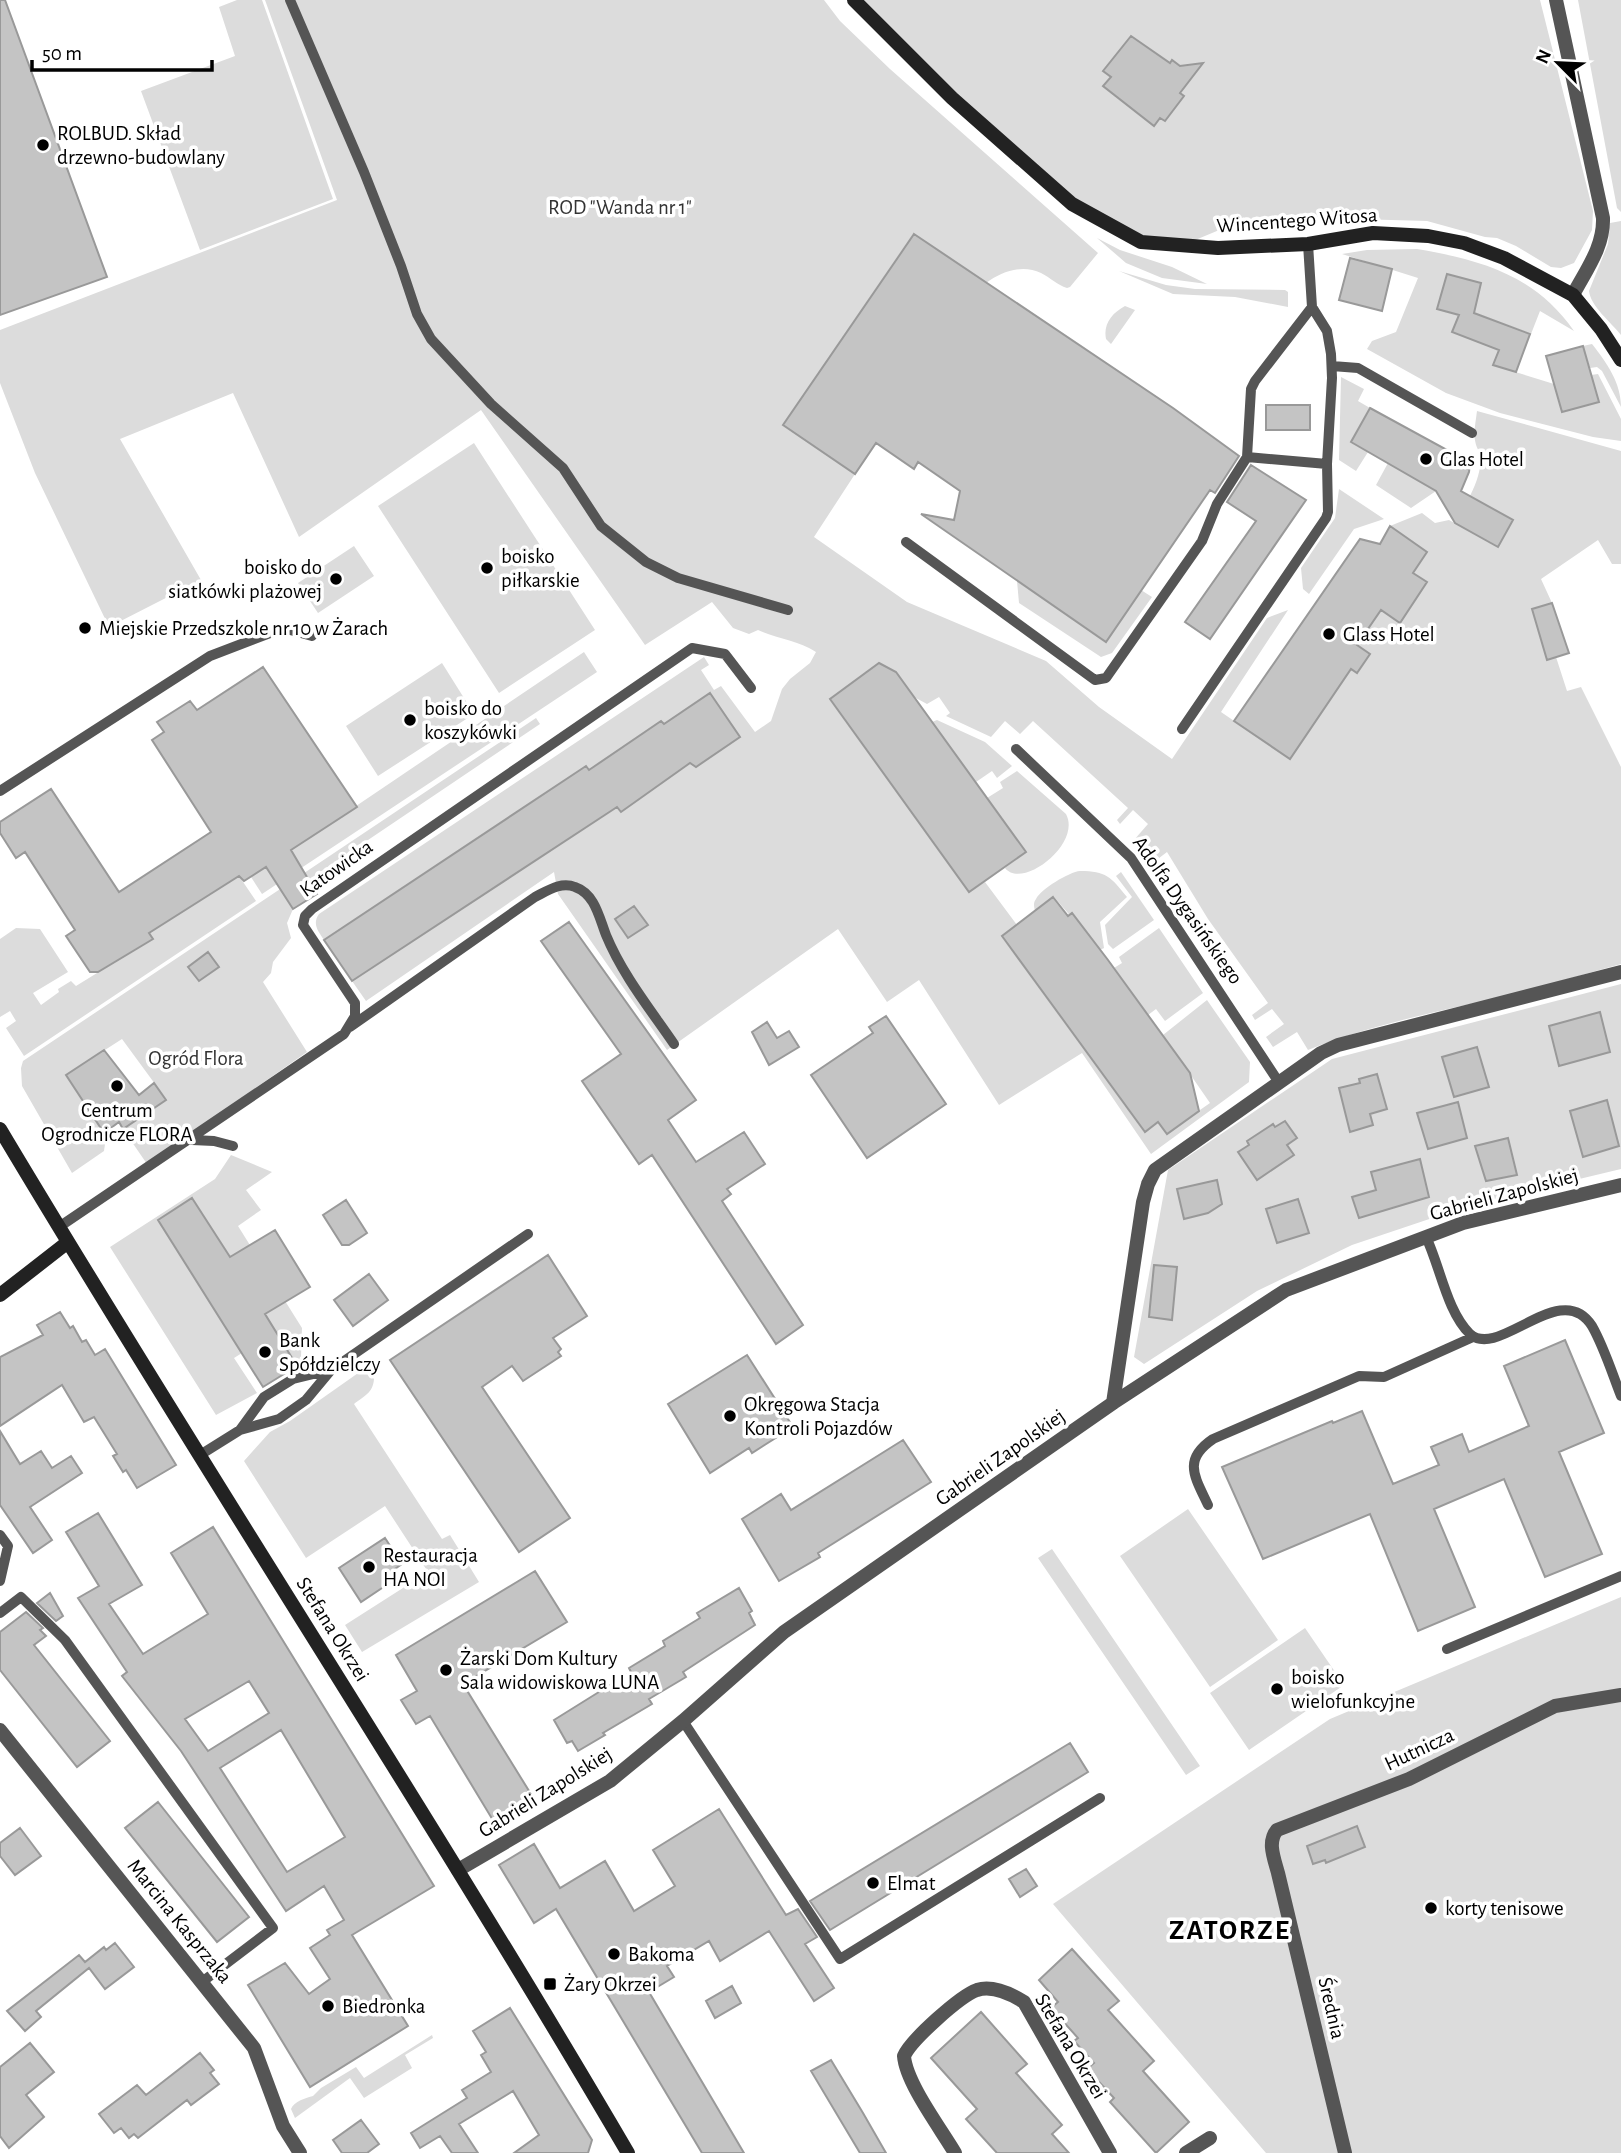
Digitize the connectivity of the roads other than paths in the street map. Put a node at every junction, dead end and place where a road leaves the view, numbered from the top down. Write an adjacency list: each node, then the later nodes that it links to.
1 (290, 0): 13 (lane)
2 (854, 0): 4 (street, Wincentego Witosa)
3 (1556, 0): 5 (street)
4 (1308, 244): 5 (street, Wincentego Witosa); 6 (lane)
5 (1573, 295): 7 (street, Wincentego Witosa)
6 (1312, 307): 8 (lane); 10 (lane)
7 (1621, 360)
8 (1332, 366): 9 (lane); 11 (lane)
9 (1472, 433)
10 (1247, 457): 11 (lane); 12 (lane)
11 (1327, 464): 16 (lane)
12 (906, 542)
13 (788, 610)
14 (312, 636): 18 (lane)
15 (751, 688): 20 (lane, Katowicka)
16 (1182, 729)
17 (1016, 750): 22 (lane, Adolfa Dygasińskiego)
18 (0, 791)
19 (1621, 972): 22 (street)
20 (349, 1027): 21 (lane); 24 (lane)
21 (674, 1044)
22 (1278, 1081): 35 (street)
23 (0, 1129): 27 (street, Stefana Okrzei)
24 (191, 1140): 25 (lane); 27 (lane)
25 (233, 1146)
26 (1621, 1185): 29 (street, Gabrieli Zapolskiej)
27 (59, 1227): 30 (street, Stefana Okrzei)
28 (528, 1234): 33 (lane)
29 (1426, 1237): 32 (lane); 35 (street, Gabrieli Zapolskiej)
30 (68, 1242): 31 (street); 37 (street, Stefana Okrzei)
31 (0, 1295)
32 (1473, 1337): 34 (lane); 38 (lane)
33 (331, 1370): 36 (lane); 36 (lane)
34 (1621, 1396)
35 (1113, 1403): 45 (street, Gabrieli Zapolskiej)
36 (240, 1430): 37 (lane)
37 (200, 1455): 48 (street, Stefana Okrzei)
38 (1208, 1506)
39 (0, 1535): 41 (lane)
40 (1621, 1576): 43 (lane)
41 (0, 1581)
42 (1, 1610): 50 (lane)
43 (1447, 1650)
44 (1621, 1695): 49 (street, Hutnicza)
45 (683, 1721): 47 (lane); 48 (street, Gabrieli Zapolskiej)
46 (0, 1730): 50 (street, Marcina Kasprzaka)
47 (1100, 1798)
48 (458, 1870): 53 (street, Stefana Okrzei)
49 (1278, 1872): 57 (street, Średnia)
50 (202, 1982): 52 (street, Marcina Kasprzaka)
51 (1210, 2138): 56 (street)
52 (300, 2153)
53 (628, 2153)
54 (955, 2153): 55 (street, Stefana Okrzei)
55 (1110, 2153)
56 (1186, 2153)
57 (1345, 2153)

